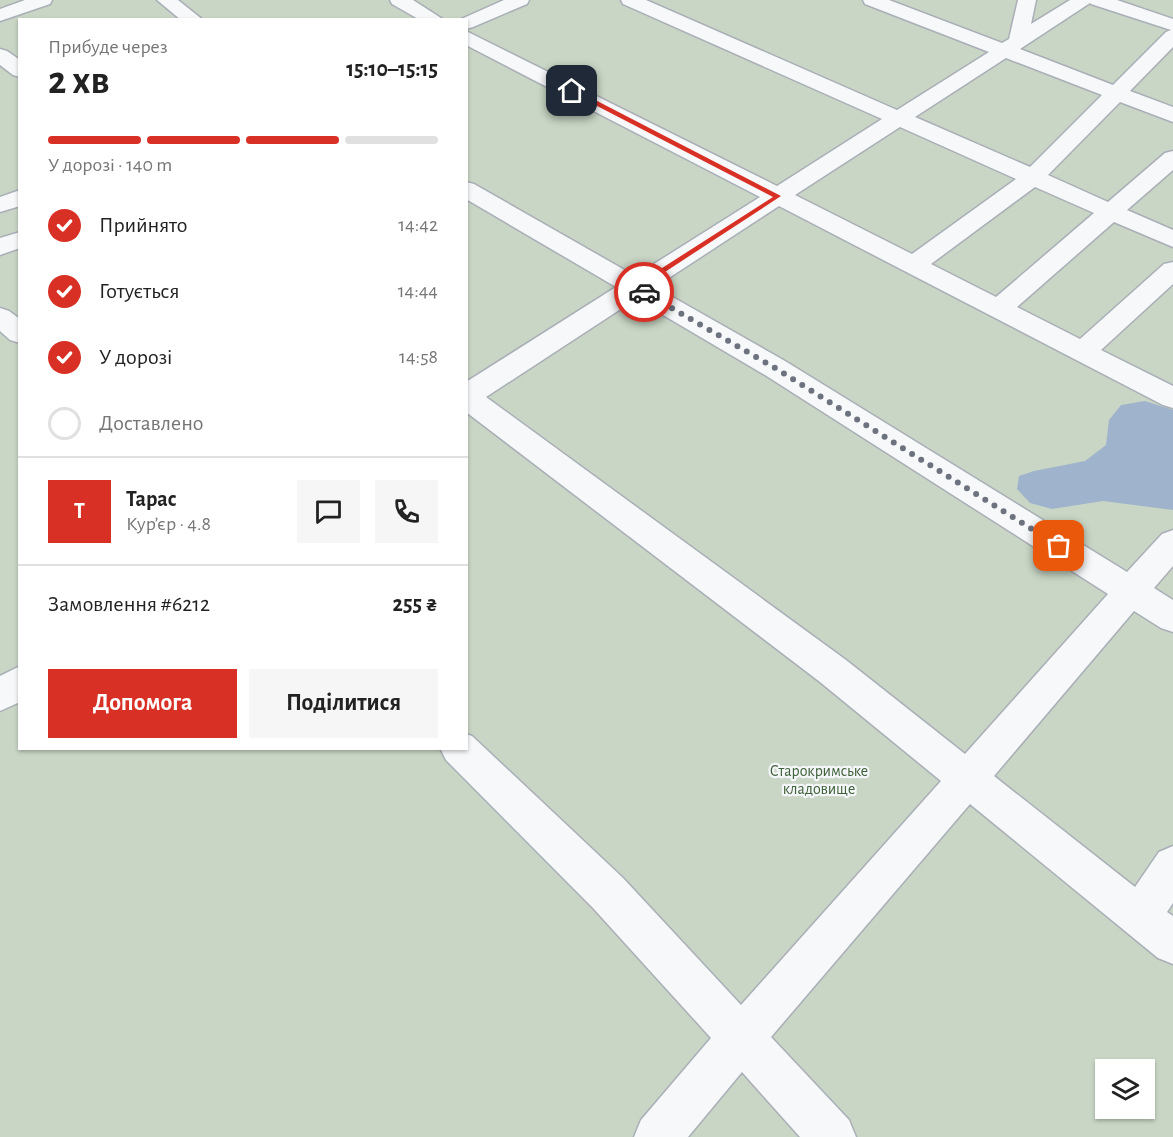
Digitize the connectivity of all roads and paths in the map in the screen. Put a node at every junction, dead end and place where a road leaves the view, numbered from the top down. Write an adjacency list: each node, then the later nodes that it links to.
1 (43, 0): 10 (street)
2 (166, 0): 11 (street)
3 (399, 0): 12 (street)
4 (520, 0): 13 (street)
5 (630, 0): 22 (street)
6 (872, 0): 17 (street)
7 (1027, 0): 17 (street)
8 (1083, 0): 17 (street)
9 (1098, 0): 14 (street)
10 (0, 15)
11 (191, 18)
12 (431, 18)
13 (468, 22)
14 (1173, 26)
15 (1173, 36): 20 (street)
16 (468, 38): 26 (street)
17 (1012, 47): 20 (street); 22 (street)
18 (0, 55): 19 (street)
19 (18, 68)
20 (1116, 93): 21 (street); 24 (street)
21 (1173, 115)
22 (899, 119): 24 (street); 26 (street)
23 (1173, 158): 29 (street)
24 (1032, 178): 29 (street); 33 (street)
25 (468, 190): 35 (street)
26 (778, 196): 33 (street); 35 (street)
27 (18, 198): 28 (street)
28 (0, 205)
29 (1110, 212): 30 (street); 36 (street)
30 (1173, 239)
31 (18, 240): 32 (street)
32 (0, 248)
33 (913, 265): 36 (street)
34 (1173, 270): 39 (street)
35 (636, 287): 40 (street); 44 (street)
36 (998, 309): 39 (street)
37 (0, 318): 38 (street)
38 (18, 332)
39 (1082, 352): 42 (street)
40 (468, 396)
41 (468, 398): 49 (street)
42 (1173, 398)
43 (1173, 543): 44 (street)
44 (1131, 592): 45 (street); 49 (street)
45 (1173, 618)
46 (18, 683): 47 (street)
47 (0, 695)
48 (461, 750): 53 (street)
49 (967, 779): 51 (street); 53 (street)
50 (1173, 866): 51 (street)
51 (1140, 917): 52 (street)
52 (1173, 943)
53 (741, 1038): 54 (street); 55 (street)
54 (658, 1137)
55 (832, 1137)

